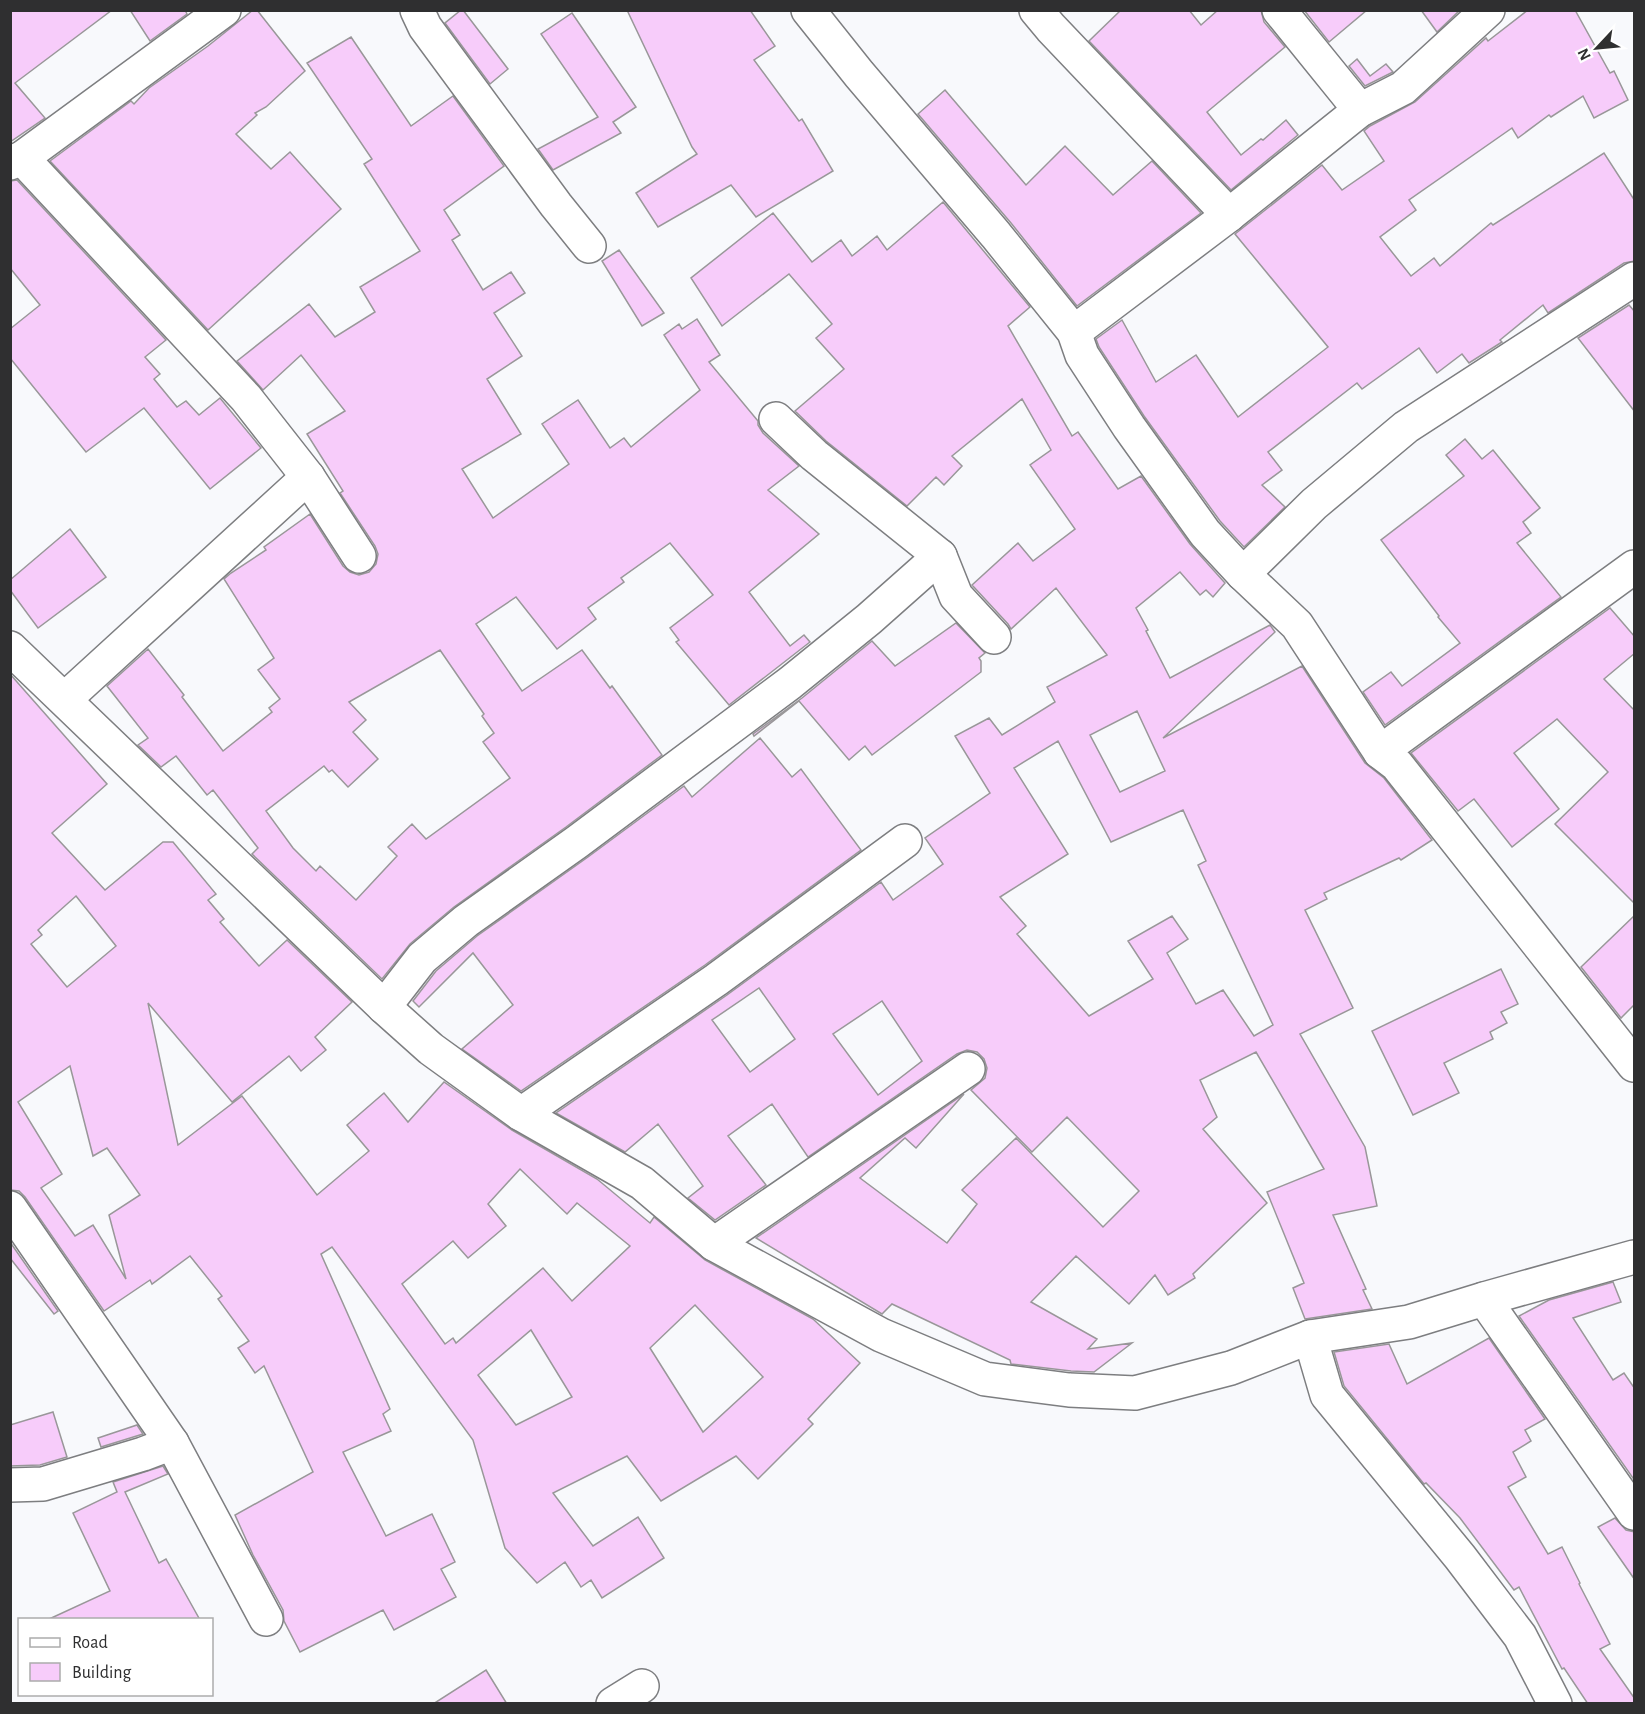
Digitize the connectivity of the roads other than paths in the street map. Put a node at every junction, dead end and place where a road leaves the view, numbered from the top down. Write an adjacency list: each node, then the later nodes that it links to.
1 (224, 10): 8 (street)
2 (417, 10): 10 (street)
3 (808, 10): 12 (street)
4 (1036, 10): 9 (street)
5 (1279, 10): 7 (street)
6 (1488, 10): 7 (street)
7 (1360, 110): 9 (street)
8 (16, 161): 14 (street)
9 (1229, 215): 12 (street)
10 (589, 246)
11 (1635, 279): 18 (street)
12 (1074, 332): 18 (street)
13 (776, 418): 16 (street)
14 (308, 477): 15 (street); 21 (street)
15 (359, 556)
16 (940, 556): 19 (street); 24 (street)
17 (1635, 567): 22 (street)
18 (1243, 574): 22 (street)
19 (994, 637)
20 (10, 648): 21 (street)
21 (65, 699): 24 (street)
22 (1380, 752): 25 (street)
23 (905, 841): 27 (street)
24 (384, 1007): 27 (street)
25 (1635, 1065)
26 (968, 1069): 29 (street)
27 (521, 1114): 29 (street)
28 (10, 1208): 33 (street)
29 (714, 1244): 32 (street)
30 (1635, 1257): 31 (street)
31 (1484, 1299): 32 (street); 35 (street)
32 (1310, 1337): 39 (street)
33 (172, 1443): 34 (street); 36 (street)
34 (10, 1485)
35 (1635, 1513)
36 (266, 1619)
37 (642, 1686): 38 (street)
38 (613, 1704)
39 (1555, 1704)

